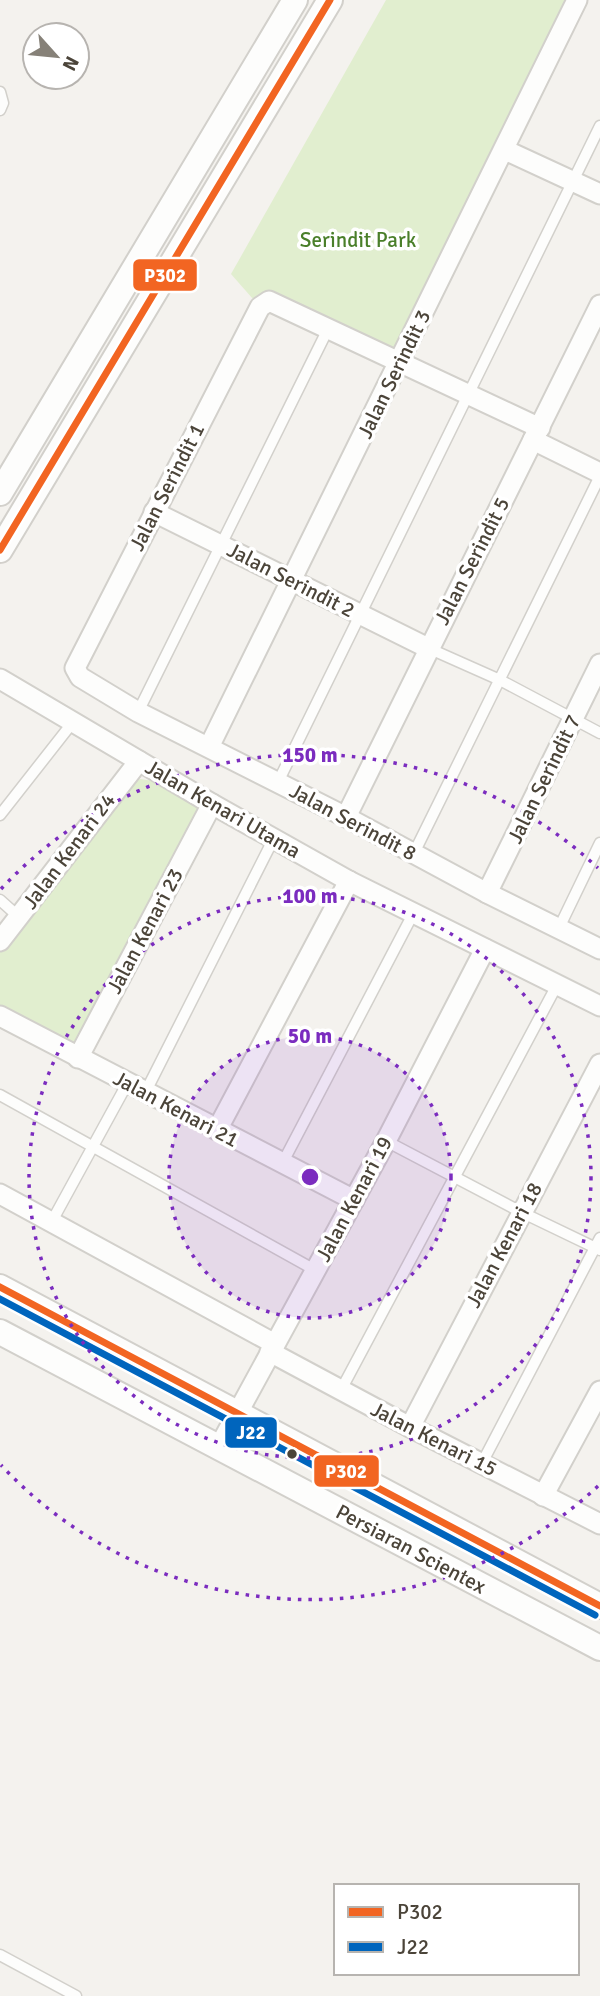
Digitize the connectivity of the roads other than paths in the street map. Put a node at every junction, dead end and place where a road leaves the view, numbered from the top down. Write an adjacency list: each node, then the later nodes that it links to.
1 (295, 0): 16 (street)
2 (330, 0): 19 (street)
3 (577, 0): 7 (street, Jalan Serindit 3)
4 (0, 92): 5 (lane)
5 (0, 110)
6 (600, 126): 8 (lane)
7 (505, 150): 8 (street); 12 (street, Jalan Serindit 3)
8 (573, 182): 9 (street); 13 (lane)
9 (600, 194)
10 (600, 305): 14 (street, Jalan Serindit 5)
11 (328, 329): 12 (street); 17 (street, Jalan Serindit 1); 18 (lane)
12 (400, 363): 13 (street); 20 (street, Jalan Serindit 3)
13 (469, 394): 14 (street); 21 (lane)
14 (537, 434): 15 (street); 22 (street, Jalan Serindit 5)
15 (600, 474): 26 (lane)
16 (0, 493)
17 (154, 512): 18 (street, Jalan Serindit 2); 24 (street, Jalan Serindit 1)
18 (220, 544): 20 (street, Jalan Serindit 2); 27 (lane)
19 (0, 550)
20 (291, 581): 21 (street, Jalan Serindit 2); 31 (street, Jalan Serindit 3)
21 (360, 615): 22 (street, Jalan Serindit 2); 33 (lane)
22 (428, 648): 26 (lane); 36 (street, Jalan Serindit 5)
23 (600, 664): 28 (street, Jalan Serindit 7)
24 (75, 668): 27 (street, Jalan Serindit 8)
25 (0, 679): 29 (street, Jalan Kenari Utama)
26 (500, 680): 28 (lane); 39 (lane)
27 (138, 712): 31 (street, Jalan Serindit 8)
28 (573, 719): 30 (lane); 41 (street, Jalan Serindit 7)
29 (73, 722): 32 (street, Jalan Kenari Utama); 35 (lane)
30 (600, 733)
31 (209, 747): 33 (street, Jalan Serindit 8)
32 (139, 761): 34 (street, Jalan Kenari Utama); 44 (street, Jalan Kenari 24)
33 (278, 782): 36 (street, Jalan Serindit 8)
34 (212, 804): 37 (street, Jalan Kenari Utama); 52 (street, Jalan Kenari 23)
35 (0, 815)
36 (346, 817): 39 (street, Jalan Serindit 8)
37 (275, 838): 40 (street, Jalan Kenari Utama); 55 (lane)
38 (600, 844): 45 (lane)
39 (414, 853): 41 (street, Jalan Serindit 8)
40 (349, 881): 43 (street, Jalan Kenari Utama); 57 (street)
41 (487, 894): 45 (street, Jalan Serindit 8)
42 (0, 901): 44 (lane)
43 (413, 914): 47 (street, Jalan Kenari Utama); 60 (lane)
44 (19, 917): 46 (street, Jalan Kenari 24)
45 (558, 930): 48 (street, Jalan Serindit 8)
46 (0, 941)
47 (485, 949): 49 (street, Jalan Kenari Utama); 58 (street, Jalan Kenari 19)
48 (600, 949)
49 (557, 985): 50 (street, Jalan Kenari Utama); 61 (lane)
50 (600, 1006)
51 (0, 1016): 52 (street, Jalan Kenari 21)
52 (78, 1058): 54 (street, Jalan Kenari 21)
53 (600, 1064): 64 (street, Jalan Kenari 18)
54 (127, 1084): 55 (street, Jalan Kenari 21); 59 (lane)
55 (145, 1093): 57 (street, Jalan Kenari 21)
56 (0, 1095): 59 (lane)
57 (217, 1130): 60 (street, Jalan Kenari 21)
58 (386, 1141): 61 (lane); 63 (street, Jalan Kenari 19)
59 (92, 1146): 65 (lane); 67 (lane)
60 (282, 1164): 63 (street, Jalan Kenari 21)
61 (456, 1176): 64 (lane); 71 (lane)
62 (0, 1194): 65 (street, Jalan Kenari 15)
63 (354, 1200): 67 (street, Jalan Kenari 19)
64 (521, 1212): 66 (lane); 74 (street, Jalan Kenari 18)
65 (51, 1223): 70 (street, Jalan Kenari 15)
66 (598, 1246): 76 (lane)
67 (316, 1270): 70 (street, Jalan Kenari 19)
68 (0, 1287): 73 (street, Persiaran Scientex)
69 (0, 1332): 75 (street, Persiaran Scientex)
70 (273, 1348): 71 (street, Jalan Kenari 15); 73 (street, Jalan Kenari 19)
71 (341, 1390): 74 (street, Jalan Kenari 15)
72 (600, 1391): 77 (street)
73 (236, 1415): 75 (street, Jalan Kenari 19); 79 (street, Persiaran Scientex)
74 (410, 1427): 76 (street, Jalan Kenari 15)
75 (219, 1447): 80 (street, Persiaran Scientex)
76 (482, 1463): 77 (street, Jalan Kenari 15)
77 (543, 1496): 78 (street, Jalan Kenari 15)
78 (600, 1524)
79 (600, 1606)
80 (600, 1648)
81 (0, 1955): 82 (lane)
82 (76, 1996)

